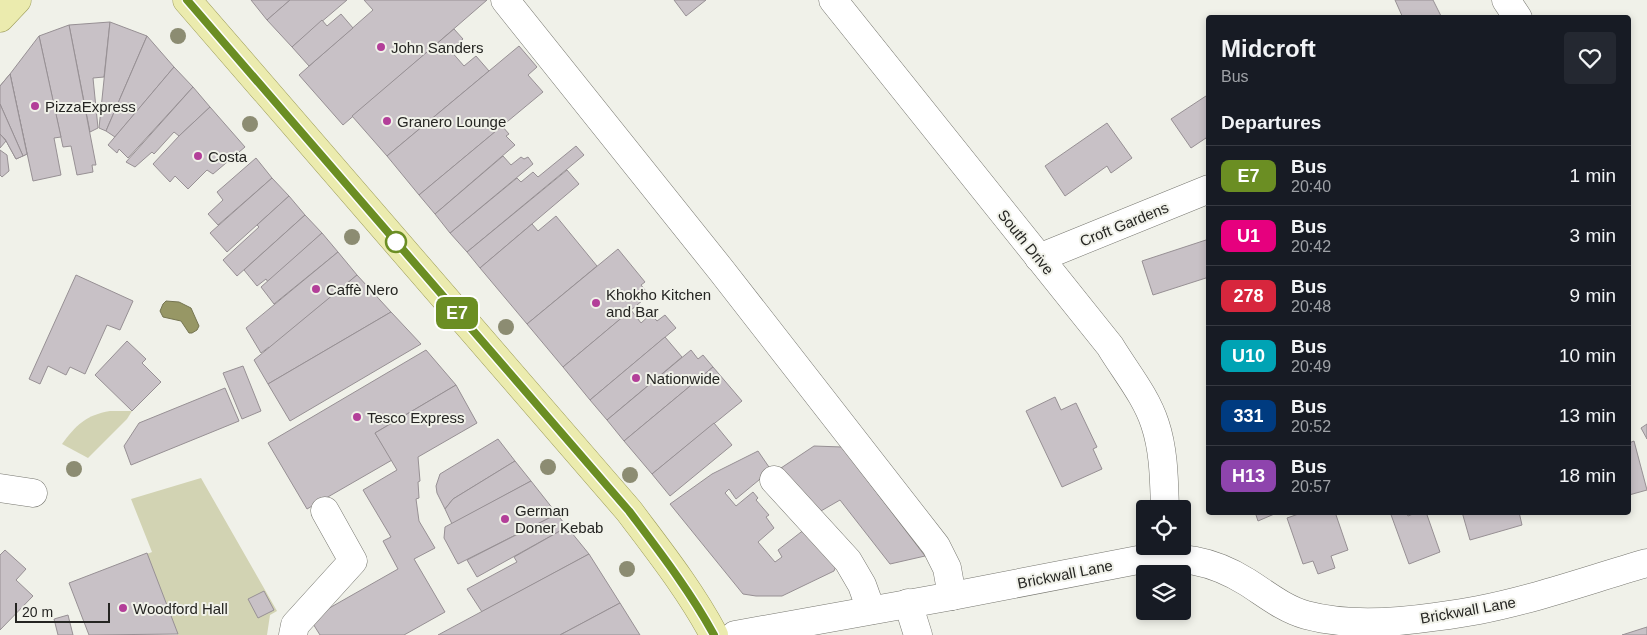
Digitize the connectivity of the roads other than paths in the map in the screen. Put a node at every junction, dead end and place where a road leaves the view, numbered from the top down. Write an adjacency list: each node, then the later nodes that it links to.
1 (17, 0): 7 (main road)
2 (187, 0): 22 (main road)
3 (505, 0): 18 (street)
4 (833, 0): 9 (street, South Drive)
5 (1506, 0): 6 (street)
6 (1516, 15)
7 (0, 18)
8 (1206, 190): 9 (street, Croft Gardens)
9 (1039, 258): 13 (street, South Drive)
10 (774, 480): 20 (street)
11 (0, 488): 12 (street)
12 (33, 493)
13 (1165, 500)
14 (325, 511): 21 (street)
15 (1156, 555): 18 (street, Brickwall Lane)
16 (1178, 555): 17 (street, Brickwall Lane)
17 (1647, 563)
18 (952, 596): 19 (street, Brickwall Lane)
19 (908, 603): 20 (street, Brickwall Lane); 24 (street)
20 (871, 610): 23 (street, Brickwall Lane)
21 (293, 635)
22 (714, 635)
23 (735, 635)
24 (918, 635)

